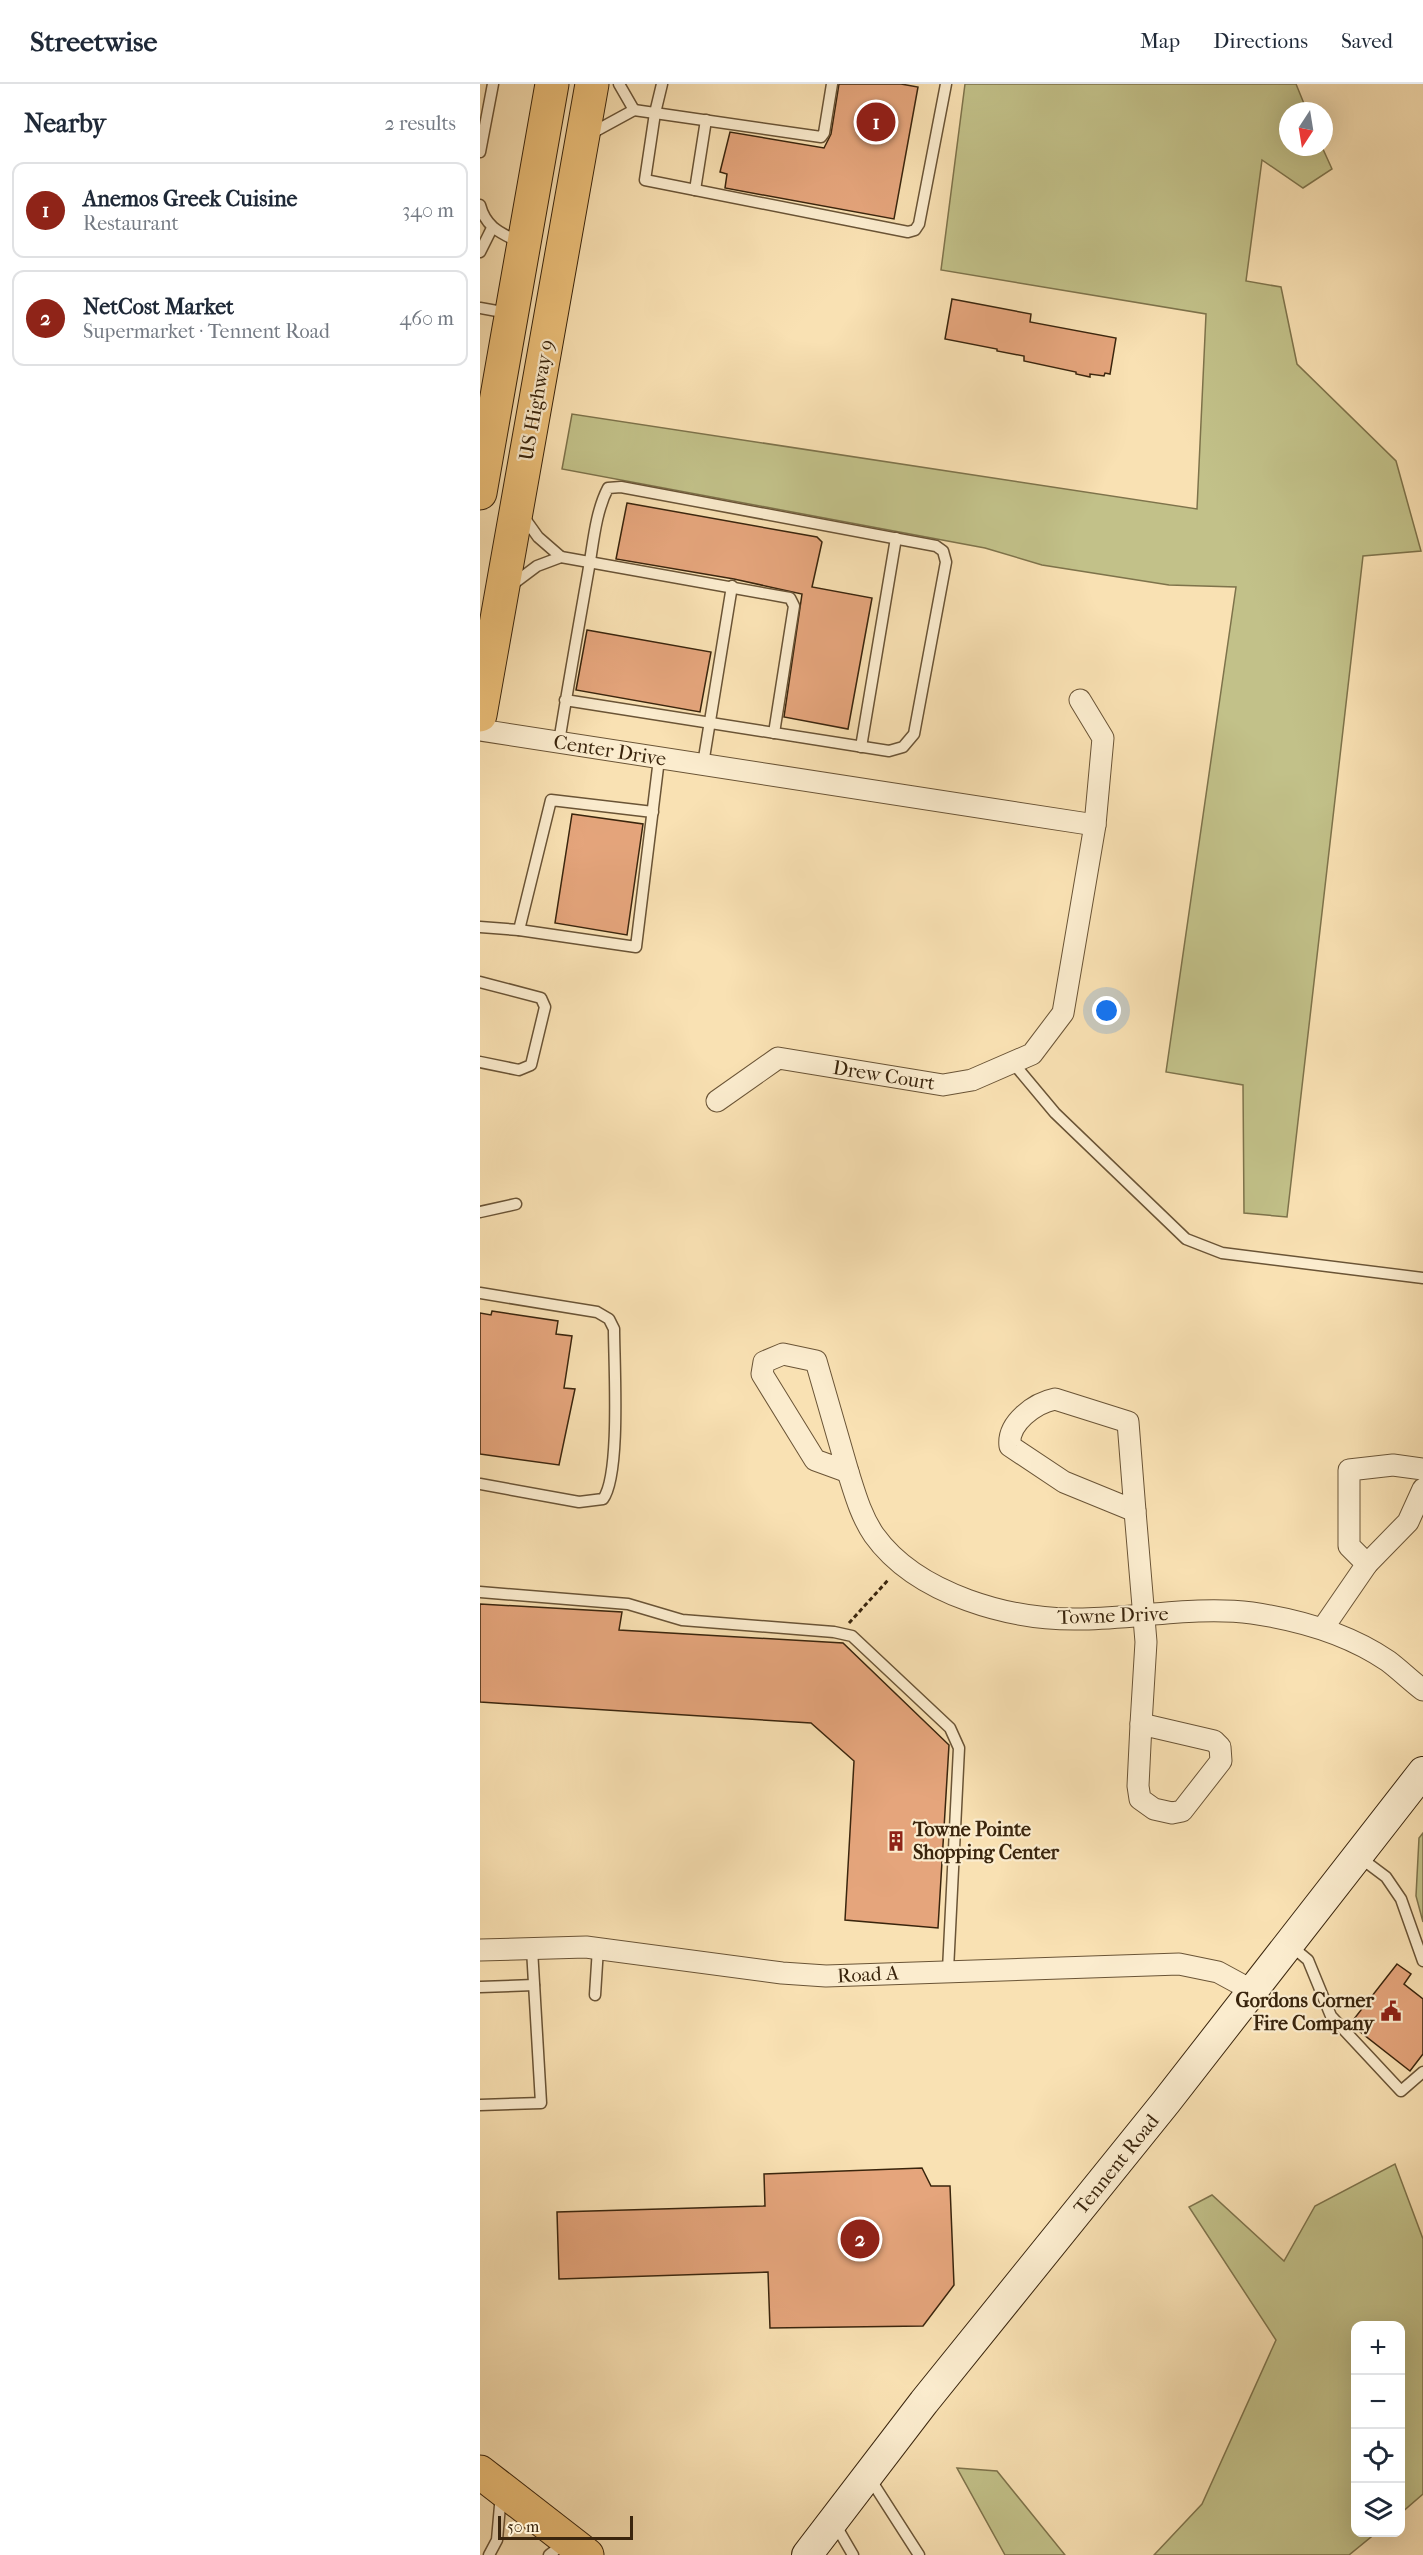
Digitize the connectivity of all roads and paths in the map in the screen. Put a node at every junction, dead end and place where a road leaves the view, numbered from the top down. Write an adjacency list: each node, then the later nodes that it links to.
1 (493, 84): 10 (lane)
2 (552, 84): 17 (highway, US Highway 9)
3 (592, 84): 12 (highway, US Highway 9)
4 (619, 84): 8 (lane)
5 (662, 84): 9 (lane)
6 (832, 84): 11 (lane)
7 (946, 84): 14 (lane)
8 (634, 110): 9 (lane); 12 (lane)
9 (655, 112): 11 (lane); 14 (lane)
10 (483, 115): 13 (lane)
11 (706, 120): 14 (lane)
12 (582, 139): 23 (highway, US Highway 9)
13 (480, 152)
14 (695, 190)
15 (480, 205): 16 (lane)
16 (492, 228): 17 (lane); 18 (lane)
17 (524, 245): 20 (highway, US Highway 9)
18 (480, 252)
19 (480, 308): 20 (lane)
20 (512, 314): 21 (highway, US Highway 9)
21 (484, 441): 22 (highway, US Highway 9)
22 (480, 493)
23 (517, 506): 25 (lane); 28 (highway, US Highway 9)
24 (896, 538): 26 (lane); 36 (lane); 36 (lane)
25 (561, 557): 26 (lane); 28 (lane)
26 (590, 563): 27 (lane); 29 (lane)
27 (732, 586): 32 (lane); 34 (lane)
28 (502, 593): 31 (highway, US Highway 9)
29 (566, 700): 32 (lane); 35 (lane)
30 (1080, 700): 40 (street, Drew Court)
31 (480, 715)
32 (710, 723): 34 (lane); 38 (lane)
33 (480, 730): 35 (street, Center Drive)
34 (774, 733): 36 (lane)
35 (559, 742): 37 (street, Center Drive)
36 (861, 747)
37 (659, 759): 38 (street, Center Drive); 39 (lane)
38 (703, 764): 40 (street, Center Drive)
39 (653, 812): 42 (lane); 42 (lane)
40 (1095, 825): 45 (street, Drew Court)
41 (480, 927): 42 (lane)
42 (519, 930)
43 (480, 982): 44 (lane)
44 (480, 1062)
45 (1014, 1064): 46 (street, Drew Court); 49 (lane)
46 (717, 1101)
47 (516, 1204): 48 (lane)
48 (480, 1212)
49 (1423, 1278)
50 (480, 1293): 53 (lane)
51 (1423, 1470): 57 (street)
52 (848, 1472): 52 (street, Towne Drive); 56 (street, Towne Drive)
53 (480, 1484)
54 (1423, 1489): 57 (street)
55 (1135, 1510): 55 (street); 59 (street)
56 (903, 1564): 59 (street, Towne Drive); 61 (path)
57 (1367, 1564): 60 (street)
58 (480, 1592): 61 (lane)
59 (1144, 1615): 60 (street, Towne Drive); 63 (street)
60 (1323, 1628): 62 (street, Towne Drive)
61 (839, 1633): 71 (lane)
62 (1423, 1690)
63 (1142, 1724): 63 (street)
64 (1423, 1772): 65 (street, Tennent Road)
65 (1358, 1856): 66 (street, Tennent Road); 70 (lane)
66 (1289, 1944): 74 (street, Tennent Road); 76 (lane)
67 (532, 1948): 68 (street, Road A); 69 (street, Road A); 72 (lane)
68 (598, 1948): 71 (street, Road A); 75 (lane)
69 (480, 1950)
70 (1423, 1961)
71 (948, 1970): 74 (street, Road A)
72 (534, 1984): 73 (lane); 77 (lane)
73 (480, 1987)
74 (1253, 1991): 78 (street, Tennent Road)
75 (595, 1995)
76 (1423, 2072)
77 (480, 2105)
78 (868, 2476): 80 (street, Tennent Road); 85 (lane)
79 (490, 2480): 81 (highway); 82 (lane)
80 (833, 2521): 83 (street, Tennent Road); 84 (lane)
81 (566, 2550)
82 (489, 2555)
83 (807, 2555)
84 (852, 2555)
85 (919, 2555)

